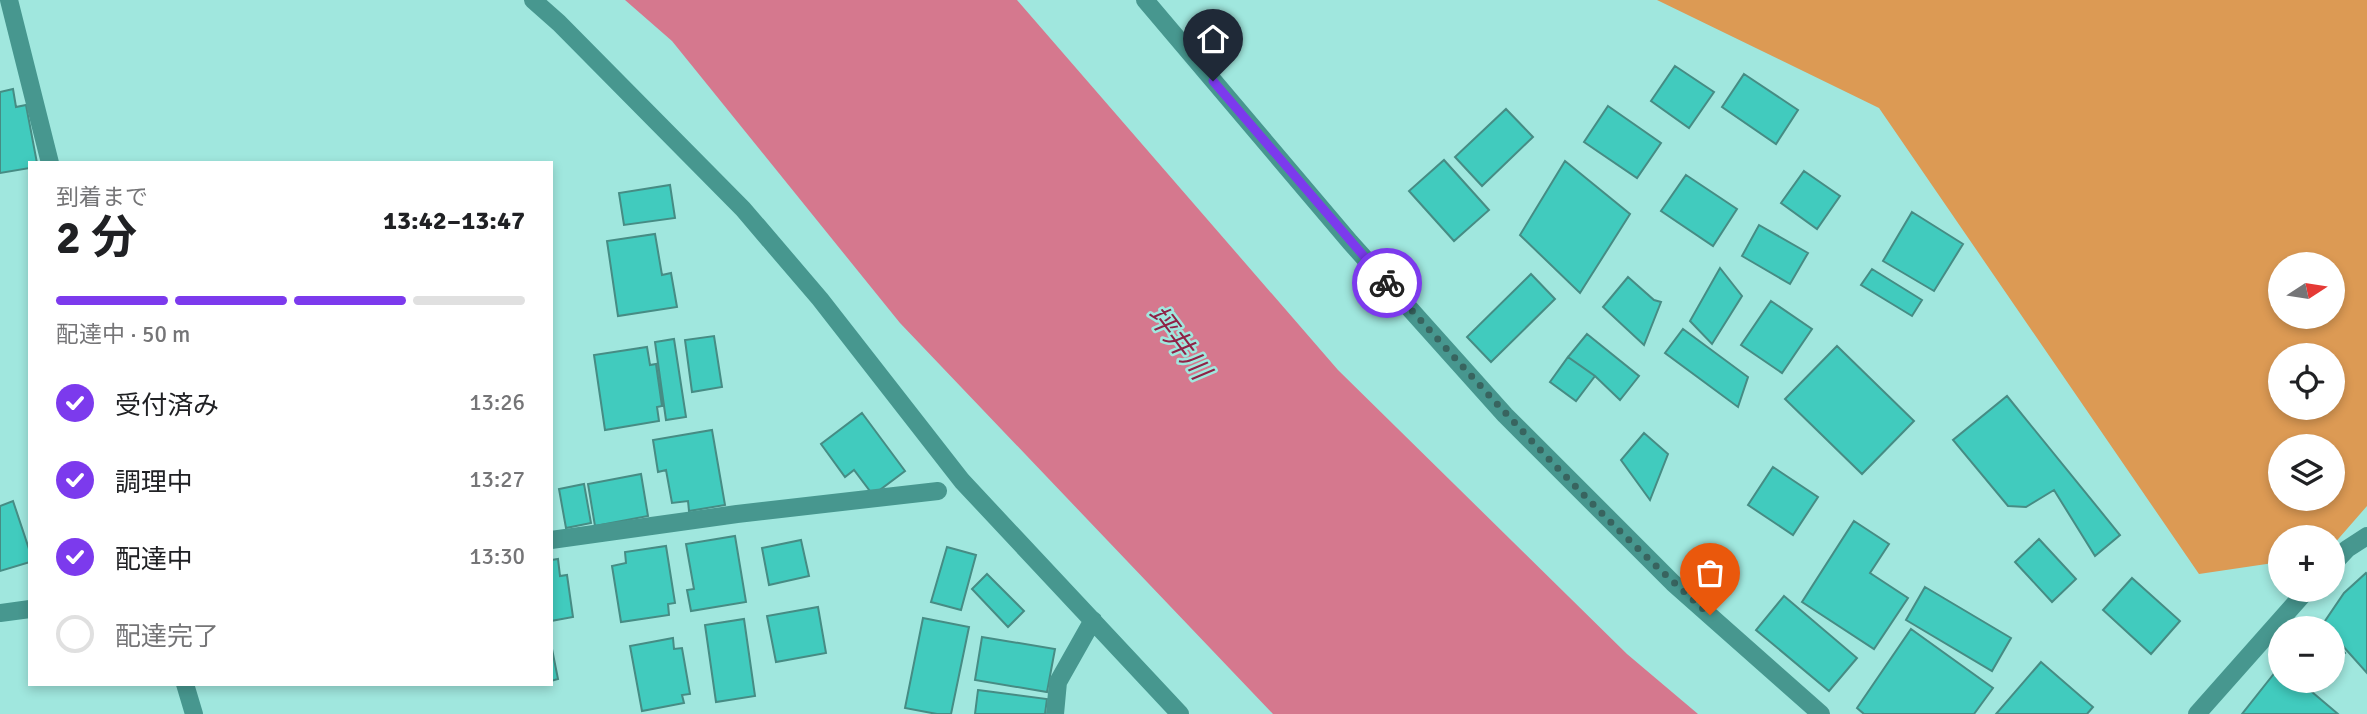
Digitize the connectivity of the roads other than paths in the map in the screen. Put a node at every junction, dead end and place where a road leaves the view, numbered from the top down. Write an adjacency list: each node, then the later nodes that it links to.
1 (9, 0): 4 (street)
2 (533, 0): 12 (street)
3 (1145, 0): 17 (street)
4 (49, 161)
5 (938, 491): 7 (street)
6 (2367, 536): 8 (street)
7 (553, 540)
8 (2345, 551)
9 (2296, 602): 18 (street)
10 (28, 609): 11 (street)
11 (0, 613)
12 (1093, 620): 15 (street); 16 (street)
13 (186, 686): 14 (street)
14 (194, 714)
15 (1055, 714)
16 (1180, 714)
17 (1822, 714)
18 (2197, 714)

